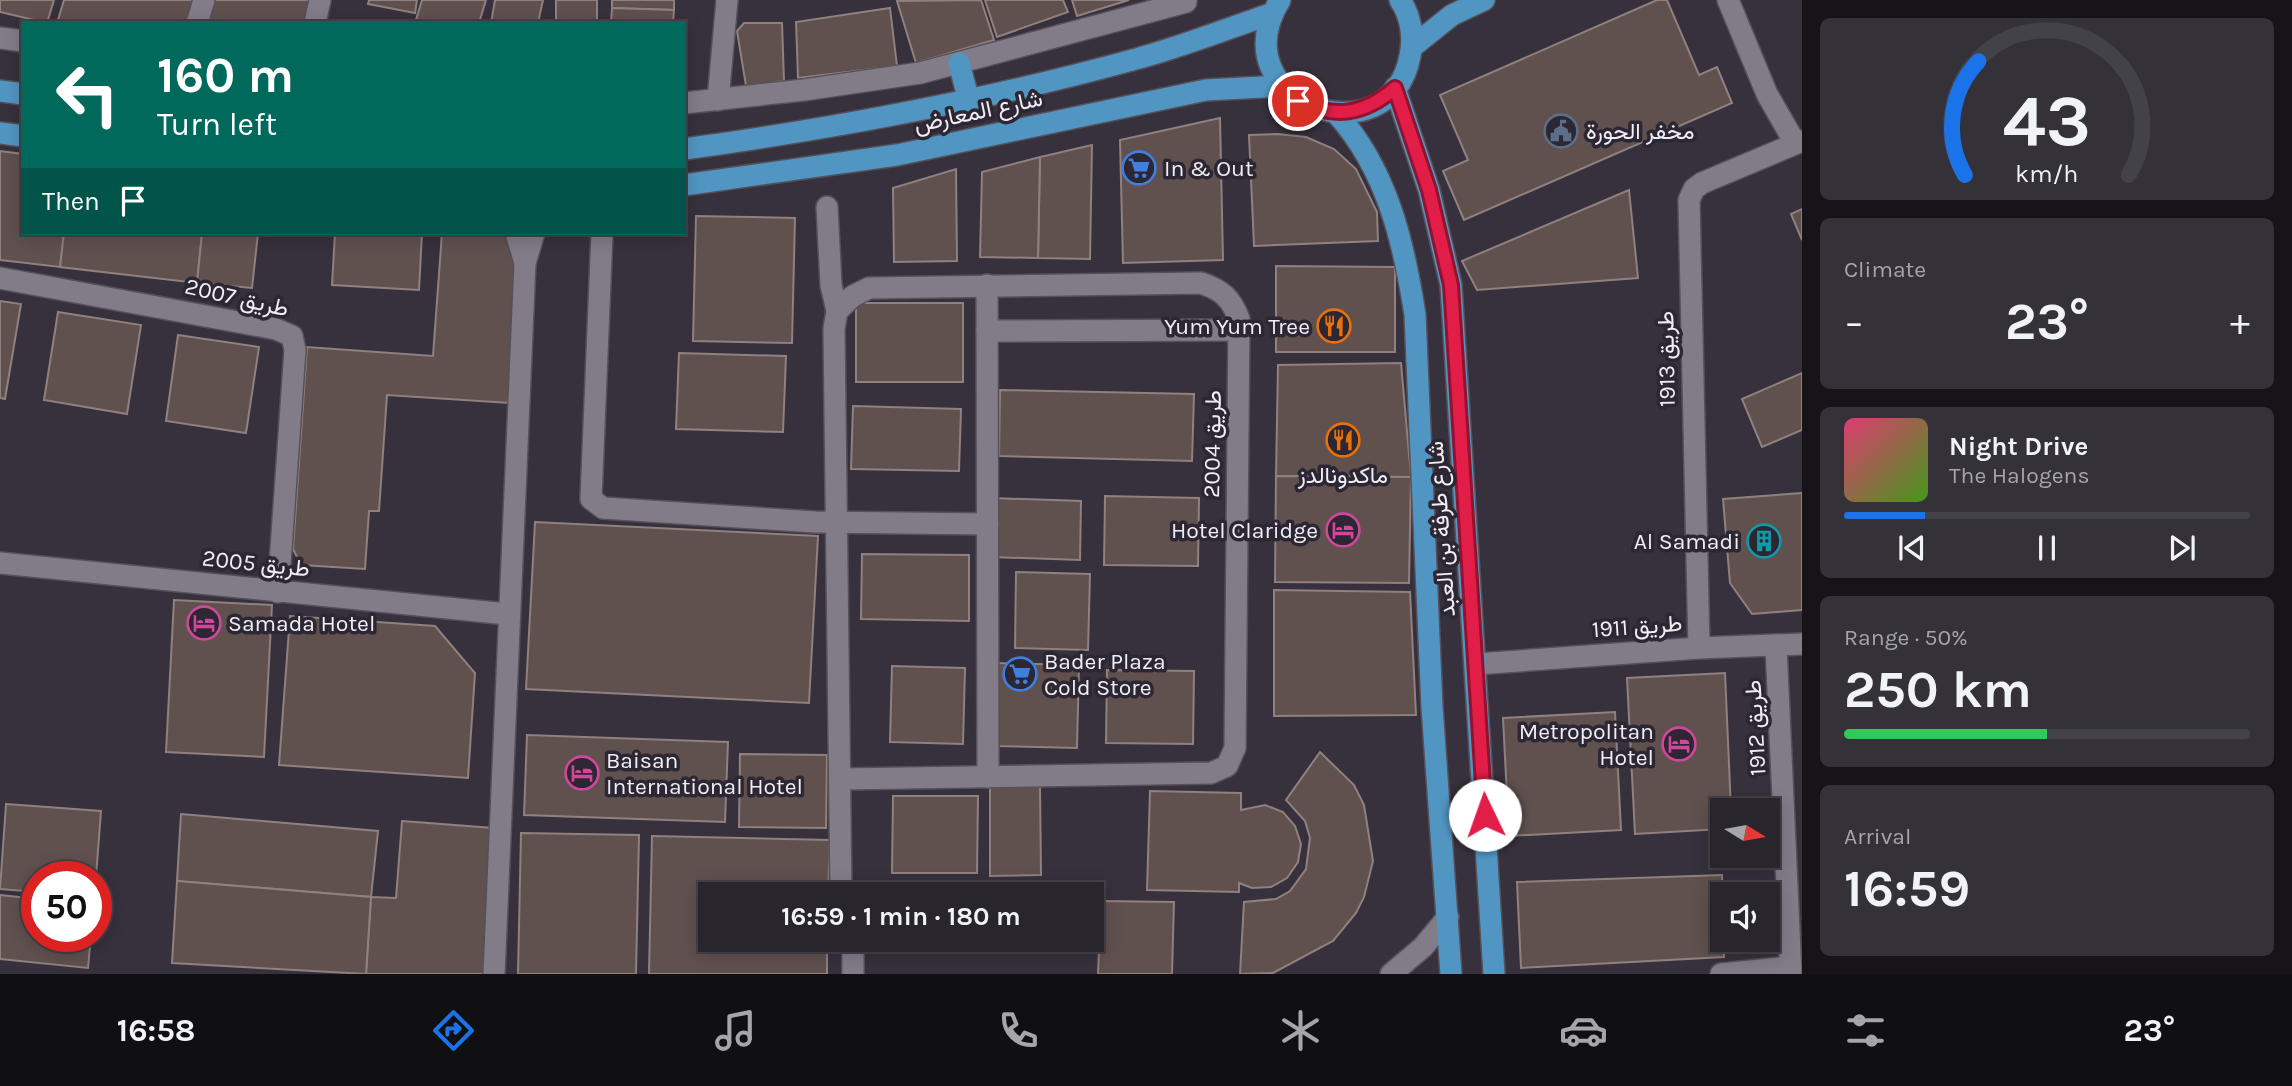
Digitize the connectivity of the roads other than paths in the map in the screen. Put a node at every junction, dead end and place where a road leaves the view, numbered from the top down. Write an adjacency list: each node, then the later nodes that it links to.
1 (204, 0): 9 (street)
2 (320, 0): 10 (street)
3 (727, 0): 19 (street)
4 (1400, 0): 13 (main road)
5 (1484, 0): 13 (main road)
6 (1728, 0): 25 (street)
7 (1186, 2): 14 (street)
8 (1276, 7): 15 (main road); 20 (main road, شارع المعارض)
9 (198, 21)
10 (315, 21)
11 (0, 38): 12 (street)
12 (21, 41)
13 (1412, 47): 16 (main road)
14 (959, 63): 19 (street); 20 (main road)
15 (1282, 86): 22 (main road); 27 (main road, شارع المعارض)
16 (1395, 88): 22 (main road); 46 (main road, شارع طرفة بن العبد)
17 (0, 91): 18 (main road)
18 (21, 94)
19 (718, 100): 21 (street)
20 (969, 101): 26 (main road, شارع المعارض)
21 (686, 103)
22 (1337, 114): 53 (main road, شارع طرفة بن العبد)
23 (0, 133): 24 (main road)
24 (21, 136)
25 (1798, 142): 45 (street, طريق 1913)
26 (686, 149)
27 (686, 185)
28 (827, 207): 35 (street)
29 (517, 235): 32 (street)
30 (533, 235): 32 (street)
31 (602, 235): 38 (street)
32 (525, 263): 42 (street)
33 (0, 278): 41 (street, طريق 2007)
34 (987, 285): 35 (street, طريق 2004); 36 (street, طريق 2004); 37 (street)
35 (837, 311): 38 (street)
36 (1239, 330): 37 (street); 48 (street, طريق 2004)
37 (987, 331): 39 (street)
38 (837, 523): 39 (street); 49 (street)
39 (988, 524): 48 (street)
40 (0, 564): 41 (street, طريق 2005)
41 (278, 592): 42 (street, طريق 2005)
42 (508, 614): 57 (street)
43 (1802, 644): 44 (street, طريق 1911)
44 (1776, 646): 45 (street, طريق 1911); 47 (street, طريق 1912)
45 (1699, 648): 46 (street, طريق 1911)
46 (1476, 664): 62 (main road, شارع طرفة بن العبد)
47 (1793, 772): 52 (street, طريق 1912)
48 (988, 778): 49 (street, طريق 2004)
49 (847, 779): 50 (street); 51 (street)
50 (843, 882)
51 (852, 882)
52 (1796, 884): 56 (street, طريق 1912)
53 (1448, 917): 60 (street); 61 (main road, شارع طرفة بن العبد)
54 (842, 952): 58 (street)
55 (853, 952): 59 (street)
56 (1791, 971): 63 (street)
57 (494, 974)
58 (841, 974)
59 (853, 974)
60 (1391, 974)
61 (1451, 974)
62 (1494, 974)
63 (1721, 974)

